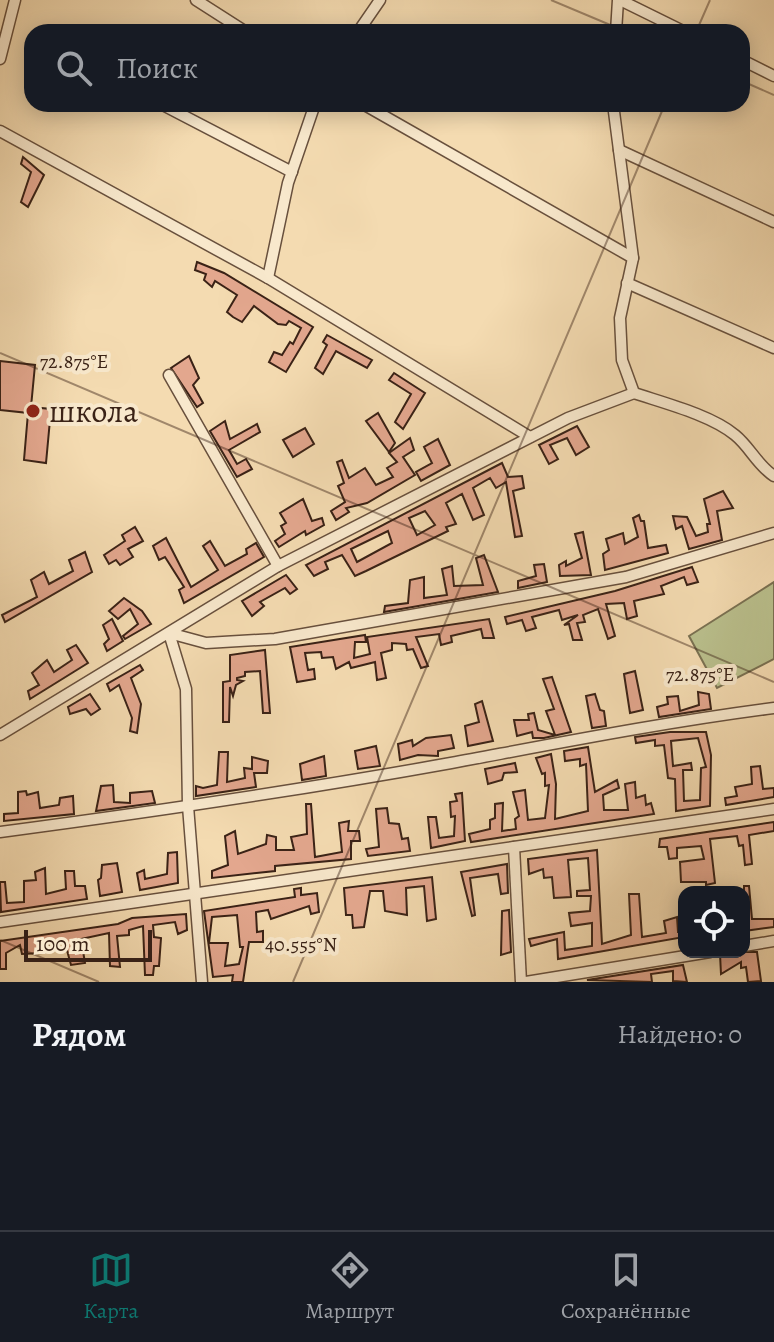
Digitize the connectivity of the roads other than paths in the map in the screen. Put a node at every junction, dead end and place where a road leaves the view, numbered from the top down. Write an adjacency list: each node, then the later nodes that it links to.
1 (15, 0): 9 (street)
2 (196, 0): 5 (street)
3 (380, 0): 6 (street)
4 (619, 0): 7 (street); 8 (street)
5 (234, 24)
6 (364, 24)
7 (617, 24)
8 (668, 24)
9 (0, 59)
10 (750, 64): 11 (street)
11 (774, 76)
12 (176, 112): 18 (street)
13 (312, 112): 18 (street)
14 (377, 112): 20 (street)
15 (614, 112): 17 (street)
16 (0, 131): 21 (street)
17 (619, 150): 19 (street); 20 (street)
18 (292, 172): 21 (street)
19 (774, 222)
20 (633, 258): 22 (street)
21 (268, 278): 26 (street)
22 (627, 283): 23 (street); 25 (street)
23 (774, 348)
24 (169, 375): 29 (street)
25 (634, 393): 26 (street); 27 (street)
26 (530, 437): 29 (street)
27 (774, 476)
28 (774, 533): 30 (street)
29 (278, 566): 30 (street)
30 (169, 633): 32 (street); 33 (street)
31 (774, 708): 33 (street)
32 (0, 735)
33 (188, 806): 35 (street); 37 (street)
34 (774, 809): 36 (street)
35 (0, 832)
36 (514, 847): 37 (street); 43 (street)
37 (196, 894): 38 (street); 42 (street)
38 (0, 922)
39 (774, 941): 40 (street)
40 (750, 945)
41 (678, 957): 43 (street)
42 (202, 982)
43 (523, 982)

